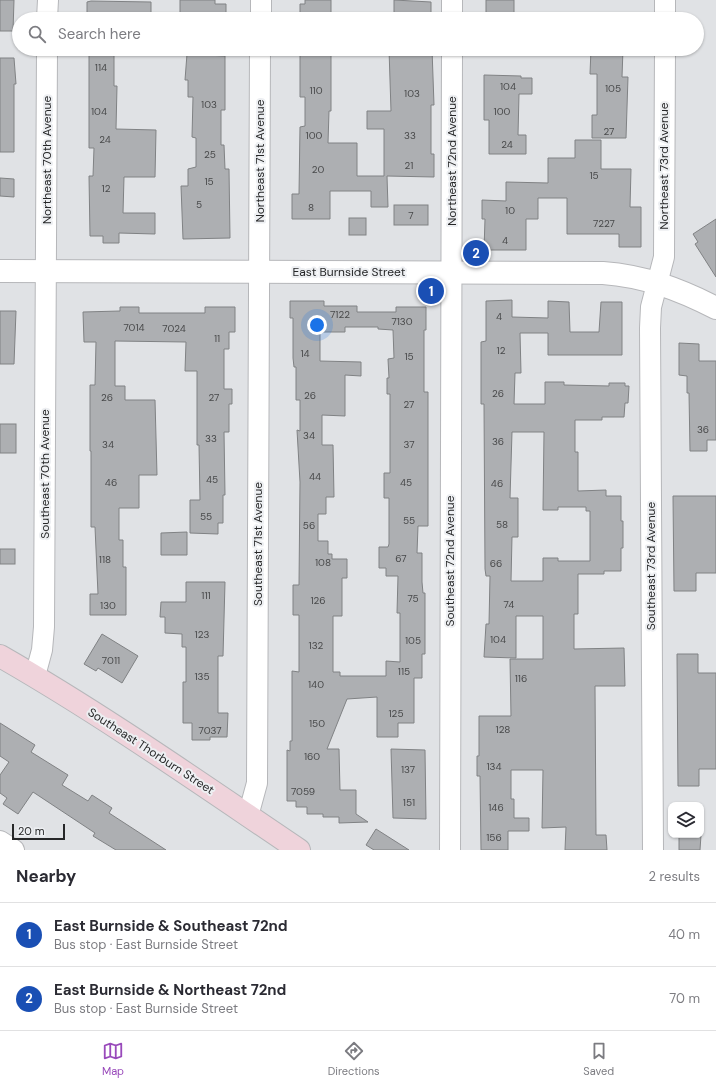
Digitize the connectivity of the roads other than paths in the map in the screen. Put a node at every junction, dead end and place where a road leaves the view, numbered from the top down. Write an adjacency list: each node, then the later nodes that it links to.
1 (48, 0): 5 (street)
2 (261, 0): 6 (street)
3 (452, 0): 7 (street)
4 (665, 0): 8 (street)
5 (48, 12)
6 (260, 12)
7 (452, 12)
8 (665, 12)
9 (47, 56): 14 (street, Northeast 70th Avenue)
10 (260, 56): 15 (street, Northeast 71st Avenue)
11 (452, 56): 16 (street, Northeast 72nd Avenue)
12 (665, 56): 17 (street, Northeast 73rd Avenue)
13 (0, 271): 14 (street, East Burnside Street)
14 (47, 271): 15 (street, East Burnside Street); 20 (street, Southeast 70th Avenue)
15 (260, 272): 16 (street, East Burnside Street); 21 (street, Southeast 71st Avenue)
16 (451, 273): 17 (street, East Burnside Street); 25 (street, Southeast 72nd Avenue)
17 (658, 282): 18 (street, East Burnside Street); 26 (street, Southeast 73rd Avenue)
18 (716, 308)
19 (0, 656): 20 (main road, Southeast Thorburn Street)
20 (35, 676): 21 (main road, Southeast Thorburn Street)
21 (248, 816): 24 (main road, Southeast Thorburn Street)
22 (0, 841): 23 (street)
23 (14, 850)
24 (299, 850)
25 (450, 850)
26 (653, 850)

